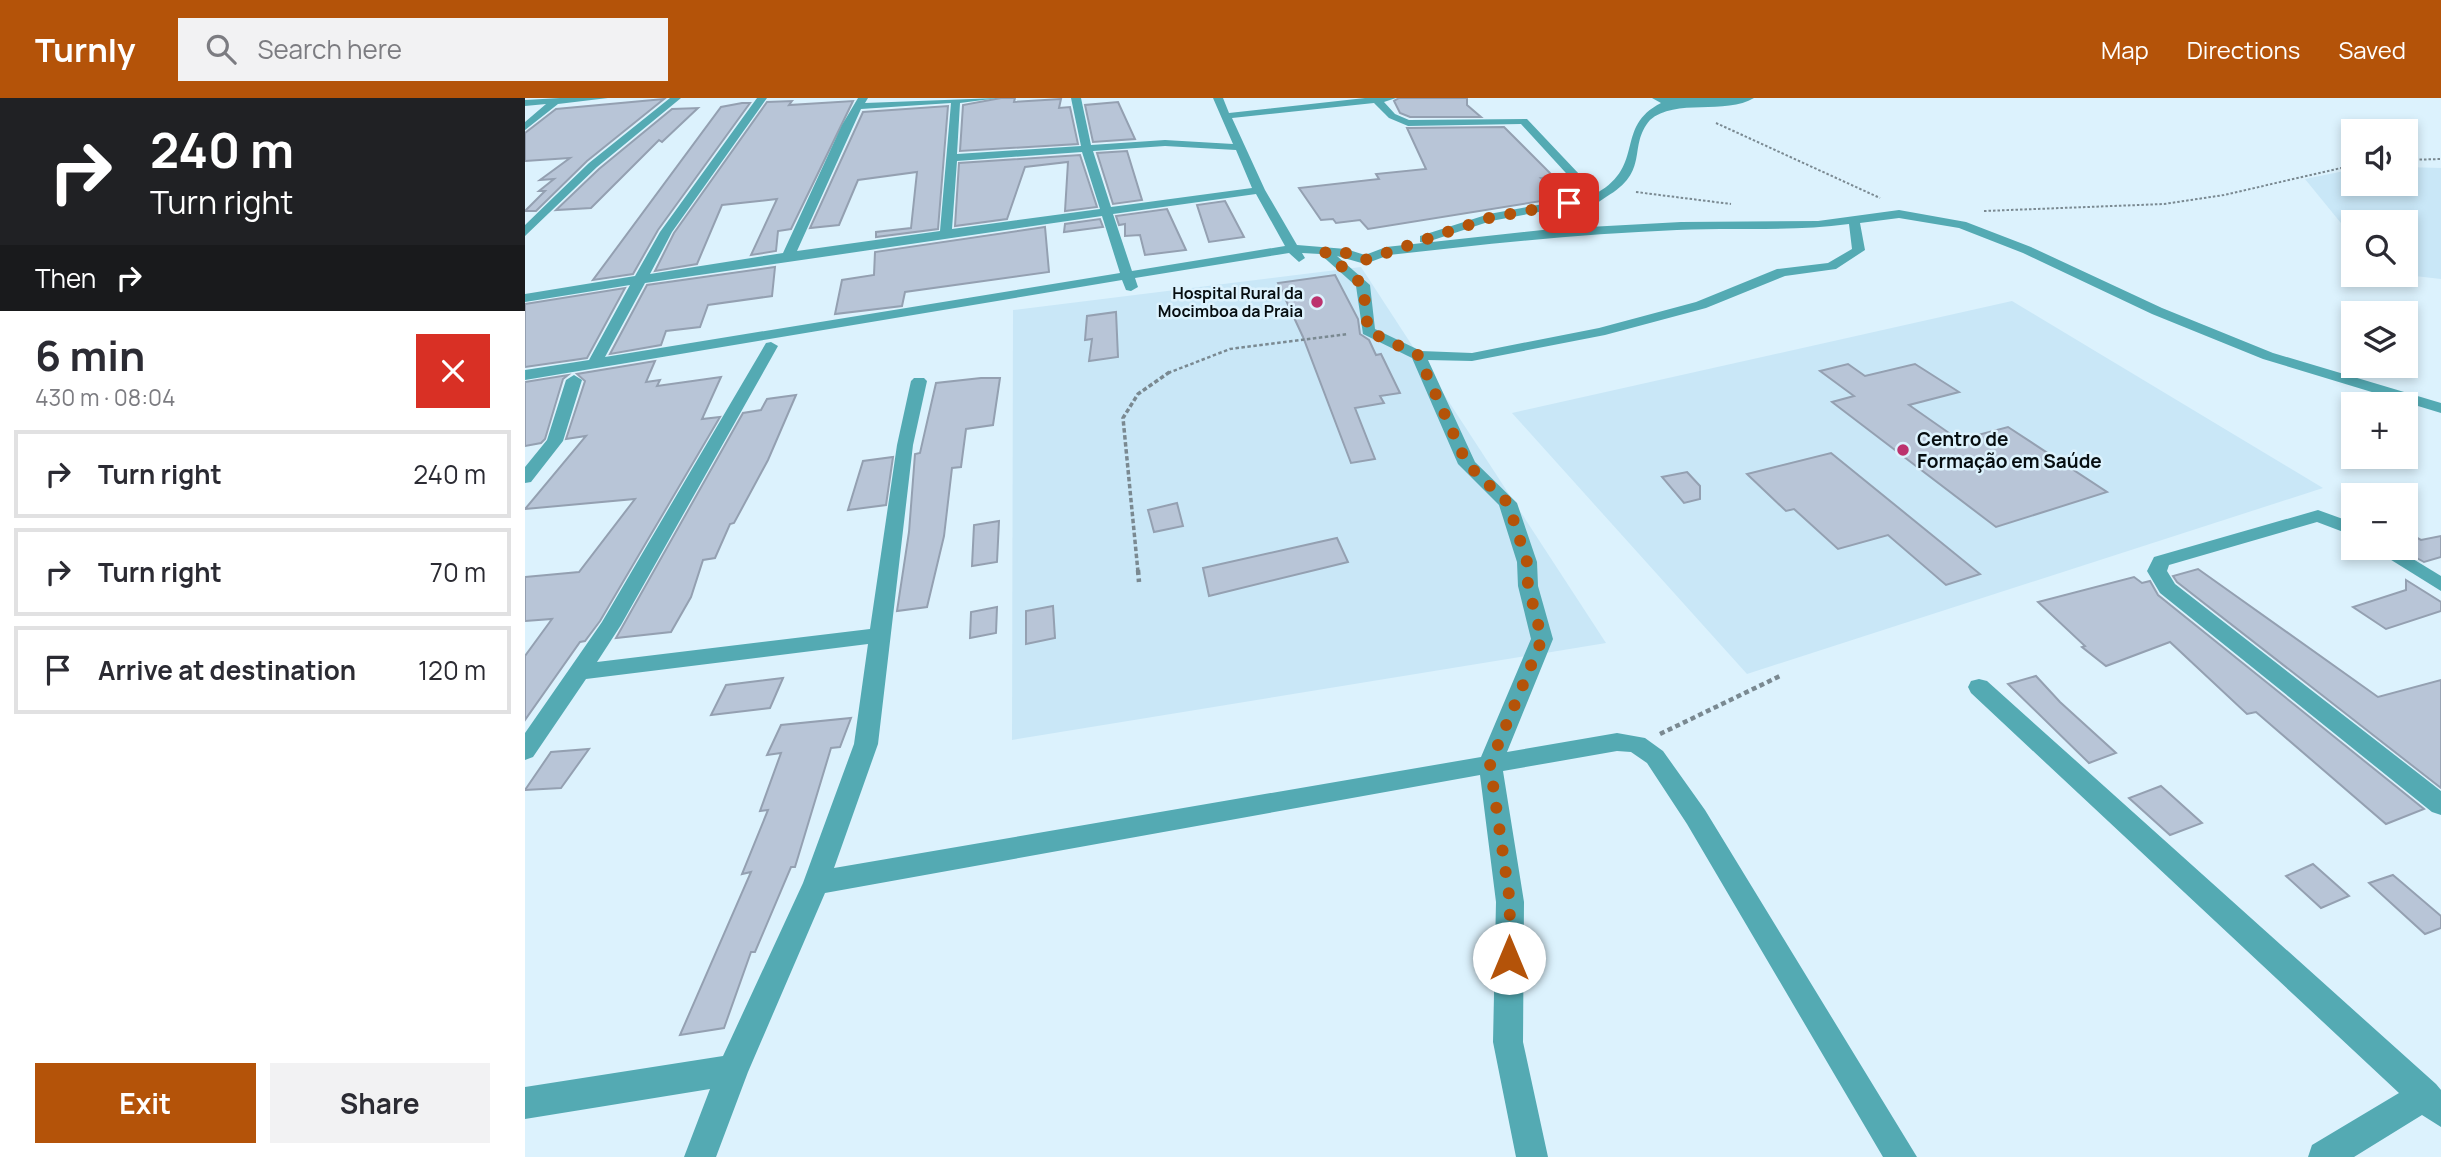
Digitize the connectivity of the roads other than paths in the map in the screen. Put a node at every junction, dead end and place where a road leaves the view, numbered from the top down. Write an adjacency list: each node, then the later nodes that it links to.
1 (603, 98): 11 (street)
2 (676, 98): 24 (street)
3 (762, 98): 31 (street)
4 (993, 98): 9 (street)
5 (1076, 98): 18 (street)
6 (1218, 98): 15 (street)
7 (1392, 98): 10 (street)
8 (1749, 98): 12 (street)
9 (955, 99): 13 (street); 19 (street)
10 (1377, 100): 15 (street); 21 (street)
11 (556, 101): 14 (street); 16 (street)
12 (1662, 101): 21 (street)
13 (861, 102): 30 (street)
14 (525, 103)
15 (1226, 116): 17 (street)
16 (525, 127)
17 (1240, 147): 18 (street); 20 (street)
18 (1088, 151): 19 (street); 22 (street)
19 (950, 158): 26 (street)
20 (1259, 190): 22 (street); 29 (street)
21 (1595, 198): 25 (street); 27 (street)
22 (1110, 211): 26 (street); 32 (street)
23 (1854, 220): 25 (street); 35 (street); 41 (street)
24 (525, 232)
25 (1552, 233): 27 (street)
26 (946, 234): 30 (street)
27 (1386, 251): 28 (street)
28 (1325, 252): 29 (street); 35 (street)
29 (1297, 254): 32 (street)
30 (788, 256): 31 (street)
31 (642, 279): 33 (street); 36 (street)
32 (1130, 281): 34 (street); 36 (street)
33 (525, 298)
34 (771, 346): 38 (street); 47 (street)
35 (1418, 355): 50 (street)
36 (594, 364): 37 (street)
37 (525, 375)
38 (574, 380): 40 (street); 42 (street)
39 (919, 381): 46 (street)
40 (525, 388)
41 (2441, 408)
42 (525, 478)
43 (2341, 525): 51 (street)
44 (2401, 560): 45 (street)
45 (2441, 585)
46 (880, 635): 47 (street); 52 (street)
47 (580, 672): 49 (street)
48 (1979, 687): 55 (street)
49 (525, 751)
50 (1490, 764): 52 (street); 57 (street); 58 (street)
51 (2441, 804)
52 (816, 883): 53 (street)
53 (733, 1070): 54 (street); 56 (street)
54 (525, 1103)
55 (2433, 1103): 59 (street)
56 (700, 1157)
57 (1532, 1157)
58 (1901, 1157)
59 (2324, 1157)

